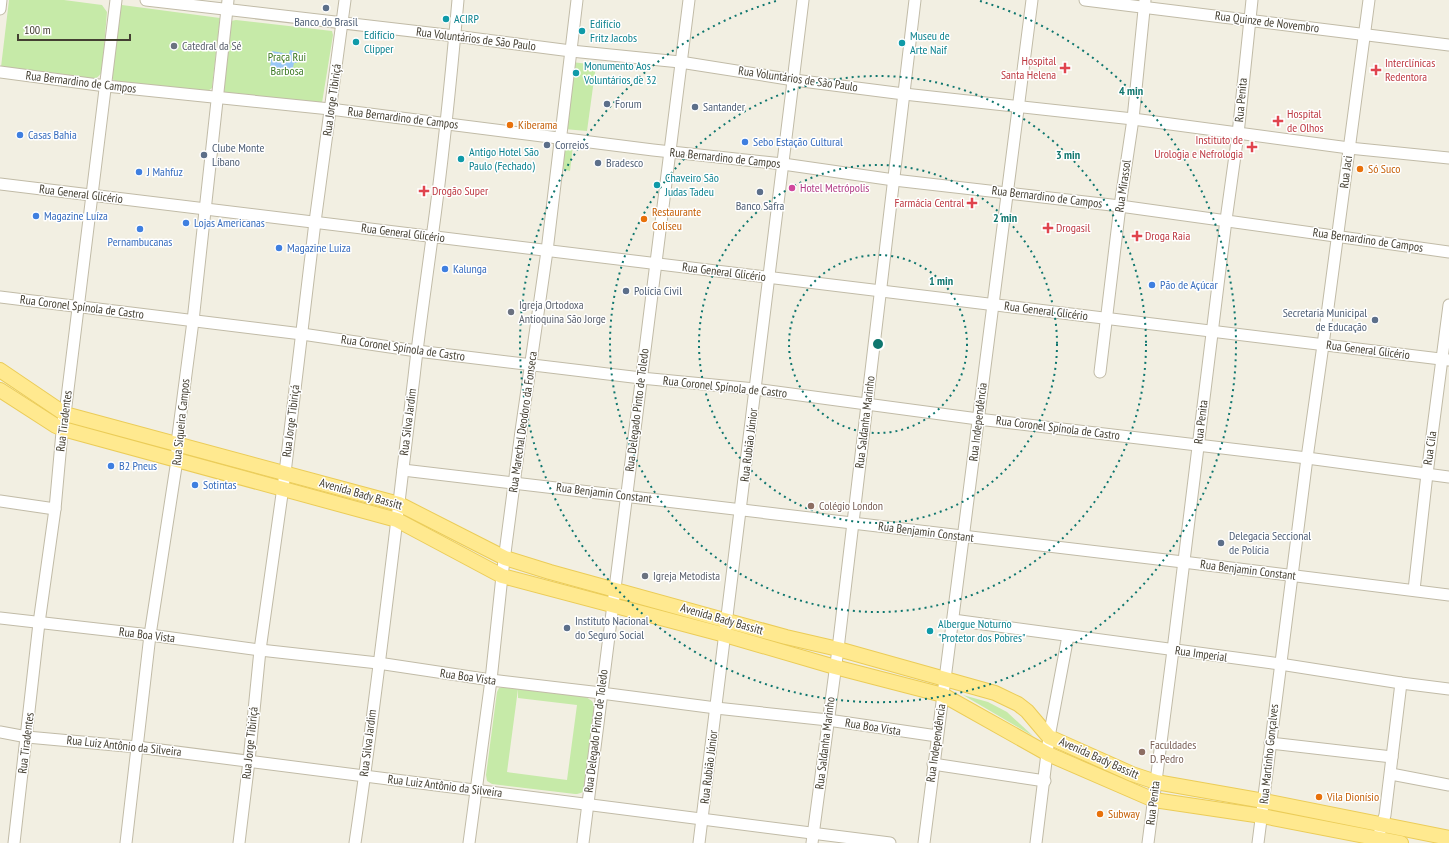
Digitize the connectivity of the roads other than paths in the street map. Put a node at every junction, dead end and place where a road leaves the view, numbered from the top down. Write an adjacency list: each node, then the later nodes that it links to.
1 (1, 0): 16 (street)
2 (116, 0): 26 (street, Rua Tiradentes)
3 (146, 0): 15 (street, Rua Voluntários de São Paulo)
4 (345, 0): 18 (street, Rua Jorge Tibiriçá)
5 (458, 0): 20 (street, Rua Silva Jardim)
6 (577, 0): 22 (street, Rua Marechal Deodoro da Fonseca)
7 (689, 0): 23 (street, Rua Delegado Pinto de Toledo)
8 (803, 0): 25 (street, Rua Rubião Júnior)
9 (915, 0): 27 (street, Rua Saldanha Marinho)
10 (1032, 0): 29 (street, Rua Independência)
11 (1085, 0): 14 (street, Rua Quinze de Novembro)
12 (1252, 0): 17 (street, Rua Penita)
13 (1368, 0): 19 (street, Rua Jaci)
14 (1144, 3): 17 (street, Rua Quinze de Novembro); 31 (street, Rua Mirassol)
15 (228, 4): 18 (street, Rua Voluntários de São Paulo); 28 (street, Rua Siqueira Campos)
16 (0, 9)
17 (1249, 20): 19 (street, Rua Quinze de Novembro); 33 (street, Rua Penita)
18 (342, 22): 20 (street, Rua Voluntários de São Paulo); 30 (street, Rua Jorge Tibiriçá)
19 (1364, 34): 21 (street, Rua Quinze de Novembro); 35 (street, Rua Jaci)
20 (455, 36): 22 (street, Rua Voluntários de São Paulo); 32 (street, Rua Silva Jardim)
21 (1449, 45)
22 (571, 51): 23 (street, Rua Voluntários de São Paulo); 34 (street, Rua Marechal Deodoro da Fonseca)
23 (680, 62): 25 (street, Rua Voluntários de São Paulo); 36 (street, Rua Delegado Pinto de Toledo)
24 (0, 72): 26 (street, Rua Bernardino de Campos)
25 (794, 80): 27 (street, Rua Voluntários de São Paulo); 38 (street, Rua Rubião Júnior)
26 (106, 86): 28 (street, Rua Bernardino de Campos); 42 (street, Rua Tiradentes)
27 (904, 94): 29 (street, Rua Voluntários de São Paulo); 39 (street, Rua Saldanha Marinho)
28 (218, 98): 30 (street, Rua Bernardino de Campos); 44 (street, Rua Siqueira Campos)
29 (1018, 106): 31 (street, Rua Voluntários de São Paulo); 41 (street, Rua Independência)
30 (330, 109): 32 (street, Rua Bernardino de Campos); 46 (street, Rua Jorge Tibiriçá)
31 (1133, 119): 33 (street, Rua Voluntários de São Paulo); 43 (street, Rua Mirassol)
32 (446, 124): 34 (street, Rua Bernardino de Campos); 47 (street, Rua Silva Jardim)
33 (1238, 134): 35 (street, Rua Voluntários de São Paulo); 45 (street, Rua Penita)
34 (560, 137): 36 (street, Rua Bernardino de Campos); 49 (street, Rua Marechal Deodoro da Fonseca)
35 (1349, 148): 37 (street, Rua Voluntários de São Paulo); 48 (street, Rua Jaci)
36 (669, 151): 38 (street, Rua Bernardino de Campos); 51 (street, Rua Delegado Pinto de Toledo)
37 (1449, 158)
38 (783, 164): 39 (street, Rua Bernardino de Campos); 52 (street, Rua Rubião Júnior)
39 (894, 180): 41 (street, Rua Bernardino de Campos); 53 (street, Rua Saldanha Marinho)
40 (0, 184): 42 (street, Rua General Glicério)
41 (1007, 192): 43 (street, Rua Bernardino de Campos); 55 (street, Rua Independência)
42 (92, 195): 44 (street, Rua General Glicério); 57 (street, Rua Tiradentes)
43 (1120, 206): 45 (street, Rua Bernardino de Campos); 58 (street, Rua Mirassol)
44 (206, 209): 46 (street, Rua General Glicério); 59 (street, Rua Siqueira Campos)
45 (1226, 220): 48 (street, Rua Bernardino de Campos); 60 (street, Rua Penita)
46 (315, 222): 47 (street, Rua General Glicério); 61 (street, Rua Jorge Tibiriçá)
47 (433, 236): 49 (street, Rua General Glicério); 63 (street, Rua Silva Jardim)
48 (1338, 236): 50 (street, Rua Bernardino de Campos); 62 (street, Rua Jaci)
49 (547, 251): 51 (street, Rua General Glicério); 65 (street, Rua Marechal Deodoro da Fonseca)
50 (1449, 252)
51 (655, 264): 52 (street, Rua General Glicério); 68 (street, Rua Delegado Pinto de Toledo)
52 (769, 277): 53 (street, Rua General Glicério); 69 (street, Rua Rubião Júnior)
53 (880, 291): 55 (street, Rua General Glicério); 71 (street, Rua Saldanha Marinho)
54 (0, 297): 57 (street, Rua Coronel Spínola de Castro)
55 (993, 305): 58 (street, Rua General Glicério); 73 (street, Rua Independência)
56 (1449, 305): 64 (street, Rua Cila)
57 (77, 307): 59 (street, Rua Coronel Spínola de Castro); 72 (street, Rua Tiradentes)
58 (1107, 318): 60 (street, Rua General Glicério); 67 (street, Rua Mirassol)
59 (193, 321): 61 (street, Rua Coronel Spínola de Castro); 75 (street, Rua Siqueira Campos)
60 (1212, 331): 62 (street, Rua General Glicério); 76 (street, Rua Penita)
61 (302, 334): 63 (street, Rua Coronel Spínola de Castro); 80 (street, Rua Jorge Tibiriçá)
62 (1323, 344): 64 (street, Rua General Glicério); 77 (street, Rua Jaci)
63 (417, 351): 65 (street, Rua Coronel Spínola de Castro); 79 (street, Rua Silva Jardim)
64 (1446, 359): 81 (street, Rua Cila)
65 (531, 365): 68 (street, Rua Coronel Spínola de Castro); 83 (street, Rua Marechal Deodoro da Fonseca)
66 (0, 370): 72 (main road, Avenida Bady Bassitt)
67 (1100, 372)
68 (641, 378): 69 (street, Rua Coronel Spínola de Castro); 85 (street, Rua Delegado Pinto de Toledo)
69 (756, 389): 71 (street, Rua Coronel Spínola de Castro); 89 (street, Rua Rubião Júnior)
70 (0, 390): 74 (main road, Avenida Bady Bassitt)
71 (867, 404): 73 (street, Rua Coronel Spínola de Castro); 91 (street, Rua Saldanha Marinho)
72 (65, 414): 74 (street, Rua Tiradentes); 75 (main road, Avenida Bady Bassitt)
73 (978, 419): 76 (street, Rua Coronel Spínola de Castro); 92 (street, Rua Independência)
74 (63, 429): 78 (main road, Avenida Bady Bassitt); 88 (street, Rua Tiradentes)
75 (177, 443): 78 (street, Rua Siqueira Campos); 80 (main road, Avenida Bady Bassitt)
76 (1198, 446): 77 (street, Rua Coronel Spínola de Castro); 94 (street, Rua Penita)
77 (1306, 458): 81 (street, Rua Coronel Spínola de Castro); 96 (street, Rua Martinho Gonçalves)
78 (177, 460): 84 (main road, Avenida Bady Bassitt); 105 (street, Rua Siqueira Campos)
79 (402, 470): 83 (street, Rua Benjamin Constant); 87 (street, Rua Silva Jardim)
80 (285, 473): 84 (street, Rua Jorge Tibiriçá); 87 (main road, Avenida Bady Bassitt)
81 (1427, 474): 82 (street, Rua Coronel Spínola de Castro); 98 (street, Rua Cila)
82 (1449, 477)
83 (515, 482): 85 (street, Rua Benjamin Constant); 93 (street, Rua Marechal Deodoro da Fonseca)
84 (282, 489): 90 (main road, Avenida Bady Bassitt); 109 (street, Rua Jorge Tibiriçá)
85 (626, 496): 89 (street, Rua Benjamin Constant); 97 (street, Rua Delegado Pinto de Toledo)
86 (0, 501): 88 (street)
87 (399, 504): 90 (street, Rua Silva Jardim); 93 (main road, Avenida Bady Bassitt)
88 (55, 509): 104 (street, Rua Tiradentes)
89 (741, 510): 91 (street, Rua Benjamin Constant); 102 (street, Rua Rubião Júnior)
90 (397, 520): 95 (main road, Avenida Bady Bassitt); 111 (street, Rua Silva Jardim)
91 (853, 523): 92 (street, Rua Benjamin Constant); 108 (street, Rua Saldanha Marinho)
92 (963, 536): 94 (street, Rua Benjamin Constant); 103 (street, Rua Independência)
93 (505, 558): 95 (street, Rua Marechal Deodoro da Fonseca); 97 (main road, Avenida Bady Bassitt)
94 (1183, 562): 96 (street, Rua Benjamin Constant); 110 (street, Rua Penita)
95 (502, 576): 100 (main road, Avenida Bady Bassitt); 115 (street, Rua Marechal Deodoro da Fonseca)
96 (1292, 576): 98 (street, Rua Benjamin Constant); 112 (street, Rua Martinho Gonçalves)
97 (615, 589): 100 (street, Rua Delegado Pinto de Toledo); 102 (main road, Avenida Bady Bassitt)
98 (1414, 590): 99 (street, Rua Benjamin Constant)
99 (1449, 595)
100 (612, 606): 106 (main road, Avenida Bady Bassitt); 118 (street, Rua Delegado Pinto de Toledo)
101 (0, 618): 104 (street, Rua Boa Vista)
102 (727, 620): 106 (street, Rua Rubião Júnior); 108 (main road, Avenida Bady Bassitt)
103 (953, 620): 107 (street, Rua Imperial); 114 (street, Rua Independência)
104 (39, 623): 105 (street, Rua Boa Vista); 123 (street, Rua Tiradentes)
105 (150, 635): 109 (street, Rua Boa Vista); 127 (street, Rua Siqueira Campos)
106 (725, 635): 113 (main road, Avenida Bady Bassitt); 120 (street, Rua Rubião Júnior)
107 (1068, 636): 110 (street, Rua Imperial); 125 (street)
108 (838, 649): 113 (street, Rua Saldanha Marinho); 114 (main road, Avenida Bady Bassitt)
109 (260, 650): 111 (street, Rua Boa Vista); 130 (street, Rua Jorge Tibiriçá)
110 (1173, 650): 112 (street, Rua Imperial); 135 (street, Rua Penita)
111 (378, 663): 115 (street, Rua Boa Vista); 133 (street, Rua Silva Jardim)
112 (1280, 664): 116 (street, Rua Imperial); 126 (street, Rua Martinho Gonçalves)
113 (835, 667): 119 (main road, Avenida Bady Bassitt); 121 (street, Rua Saldanha Marinho)
114 (945, 679): 119 (street, Rua Independência); 125 (main road, Avenida Bady Bassitt)
115 (491, 680): 118 (street, Rua Boa Vista); 137 (street, Rua Marechal Deodoro da Fonseca)
116 (1401, 683): 117 (street, Rua Imperial); 129 (street)
117 (1449, 689)
118 (601, 693): 120 (street, Rua Boa Vista); 140 (street, Rua Delegado Pinto de Toledo)
119 (943, 695): 124 (street, Rua Independência); 128 (main road, Avenida Bady Bassitt)
120 (716, 708): 121 (street, Rua Boa Vista); 142 (street, Rua Rubião Júnior)
121 (828, 720): 124 (street, Rua Boa Vista); 144 (street, Rua Saldanha Marinho)
122 (0, 732): 123 (street, Rua Luiz Antônio da Silveira)
123 (27, 736): 127 (street, Rua Luiz Antônio da Silveira); 147 (street, Rua Tiradentes)
124 (936, 736): 131 (street, Rua Independência)
125 (1049, 736): 128 (street); 135 (main road, Avenida Bady Bassitt)
126 (1270, 743): 129 (street); 139 (street, Rua Martinho Gonçalves)
127 (137, 747): 130 (street, Rua Luiz Antônio da Silveira); 148 (street, Rua Siqueira Campos)
128 (1048, 754): 134 (street); 138 (main road, Avenida Bady Bassitt)
129 (1392, 757): 132 (street)
130 (249, 761): 133 (street, Rua Luiz Antônio da Silveira); 149 (street, Rua Jorge Tibiriçá)
131 (933, 764): 134 (street); 155 (street, Rua Independência)
132 (1390, 774): 136 (street); 143 (street)
133 (365, 776): 137 (street, Rua Luiz Antônio da Silveira); 150 (street, Rua Silva Jardim)
134 (1045, 781): 156 (street)
135 (1156, 782): 138 (street, Rua Penita); 139 (main road, Avenida Bady Bassitt)
136 (1449, 785)
137 (476, 790): 140 (street, Rua Luiz Antônio da Silveira); 151 (street, Rua Marechal Deodoro da Fonseca)
138 (1154, 800): 141 (main road, Avenida Bady Bassitt); 157 (street, Rua Penita)
139 (1264, 801): 141 (street, Rua Martinho Gonçalves); 143 (main road, Avenida Bady Bassitt)
140 (588, 804): 142 (street, Rua Luiz Antônio da Silveira); 152 (street, Rua Delegado Pinto de Toledo)
141 (1262, 816): 146 (main road, Avenida Bady Bassitt); 158 (street, Rua Martinho Gonçalves)
142 (702, 819): 144 (street, Rua Luiz Antônio da Silveira); 153 (street, Rua Rubião Júnior)
143 (1383, 824): 145 (main road, Avenida Bady Bassitt); 146 (street)
144 (813, 838): 154 (street, Rua Luiz Antônio da Silveira)
145 (1449, 838)
146 (1376, 840): 159 (main road, Avenida Bady Bassitt)
147 (14, 843)
148 (126, 843)
149 (239, 843)
150 (355, 843)
151 (469, 843)
152 (583, 843)
153 (699, 843)
154 (890, 843)
155 (924, 843)
156 (1036, 843)
157 (1148, 843)
158 (1258, 843)
159 (1401, 843)

